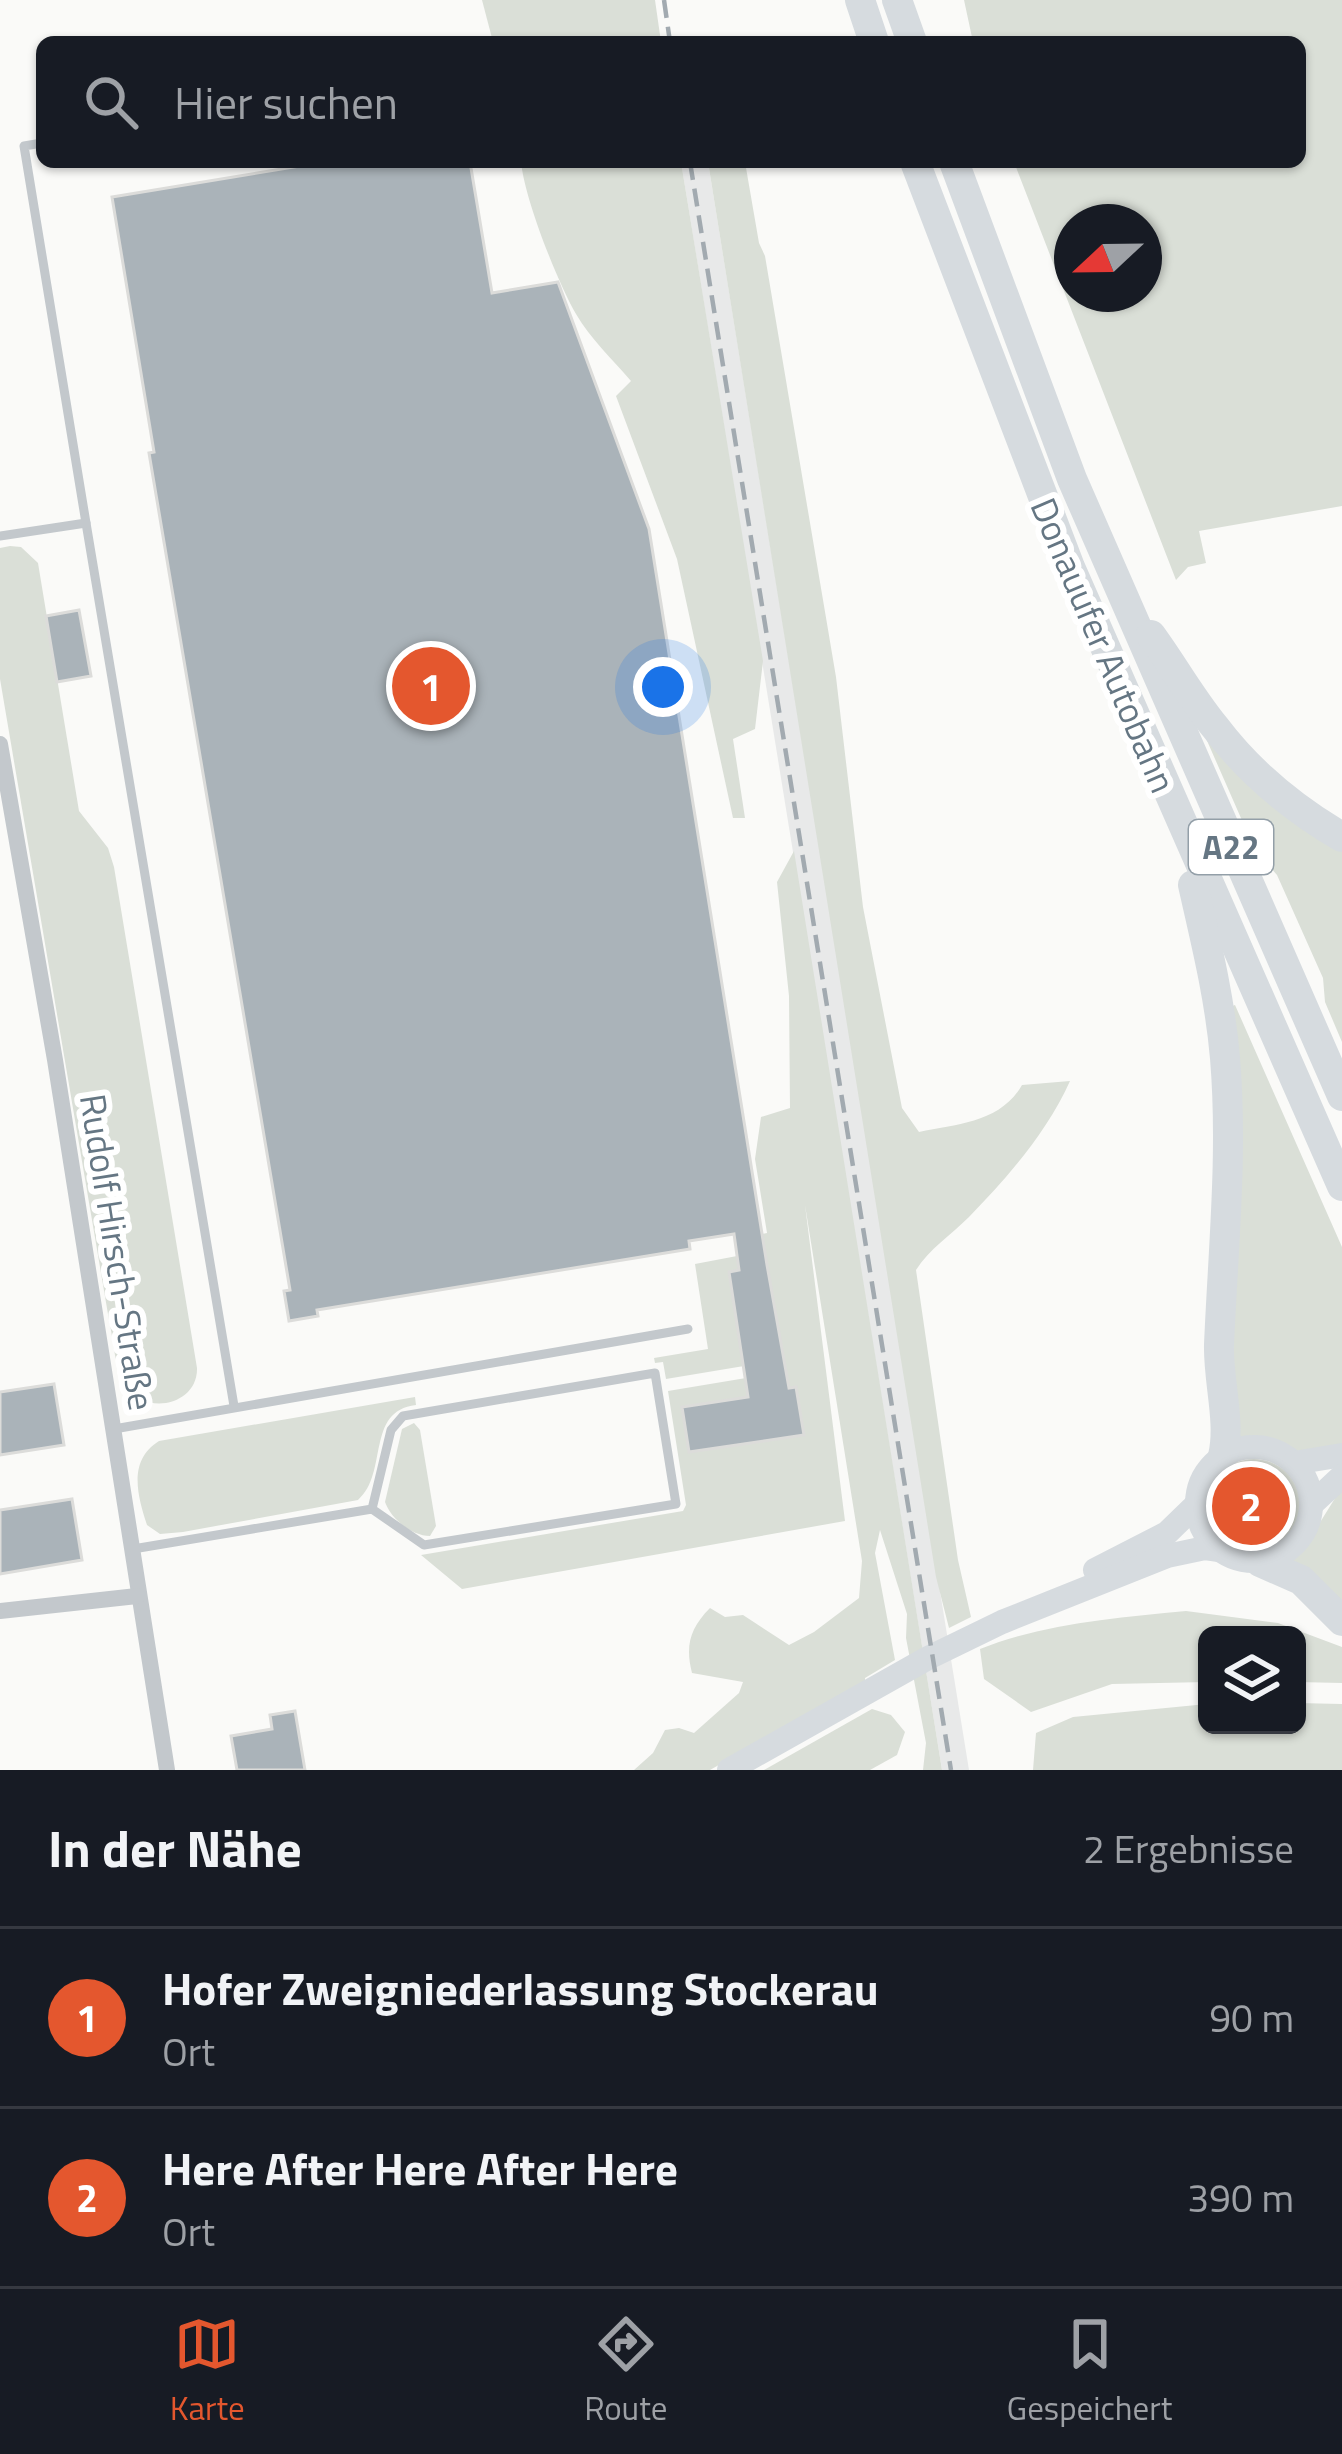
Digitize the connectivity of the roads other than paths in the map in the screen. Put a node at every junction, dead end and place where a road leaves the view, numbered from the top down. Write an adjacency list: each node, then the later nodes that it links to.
1 (860, 0): 3 (highway)
2 (897, 0): 4 (highway)
3 (872, 36)
4 (910, 36)
5 (36, 144): 8 (lane)
6 (917, 168): 12 (highway, Donauufer Autobahn / A22)
7 (956, 168): 10 (highway, Donauufer Autobahn / A22)
8 (86, 523): 9 (lane); 17 (lane)
9 (0, 536)
10 (1122, 597): 13 (highway); 14 (highway, Donauufer Autobahn / A22)
11 (0, 744): 18 (street, Rudolf Hirsch-Straße)
12 (1179, 820): 15 (highway, Donauufer Autobahn / A22); 20 (highway)
13 (1342, 837)
14 (1342, 1096)
15 (1342, 1186)
16 (688, 1330): 17 (lane)
17 (234, 1406): 18 (lane)
18 (112, 1430): 26 (street, Rudolf Hirsch-Straße)
19 (1342, 1455): 21 (main road)
20 (1222, 1456): 21 (main road); 23 (main road)
21 (1294, 1463): 24 (main road)
22 (1342, 1476): 24 (main road)
23 (1197, 1504): 27 (main road); 31 (main road)
24 (1312, 1504): 28 (main road)
25 (372, 1509): 25 (lane); 26 (lane)
26 (130, 1549): 29 (street, Rudolf Hirsch-Straße)
27 (1219, 1550): 28 (main road); 31 (main road)
28 (1260, 1562): 32 (highway)
29 (137, 1596): 30 (street); 33 (street, Rudolf Hirsch-Straße)
30 (0, 1611)
31 (1008, 1619): 34 (main road)
32 (1342, 1621)
33 (167, 1770)
34 (729, 1770)

